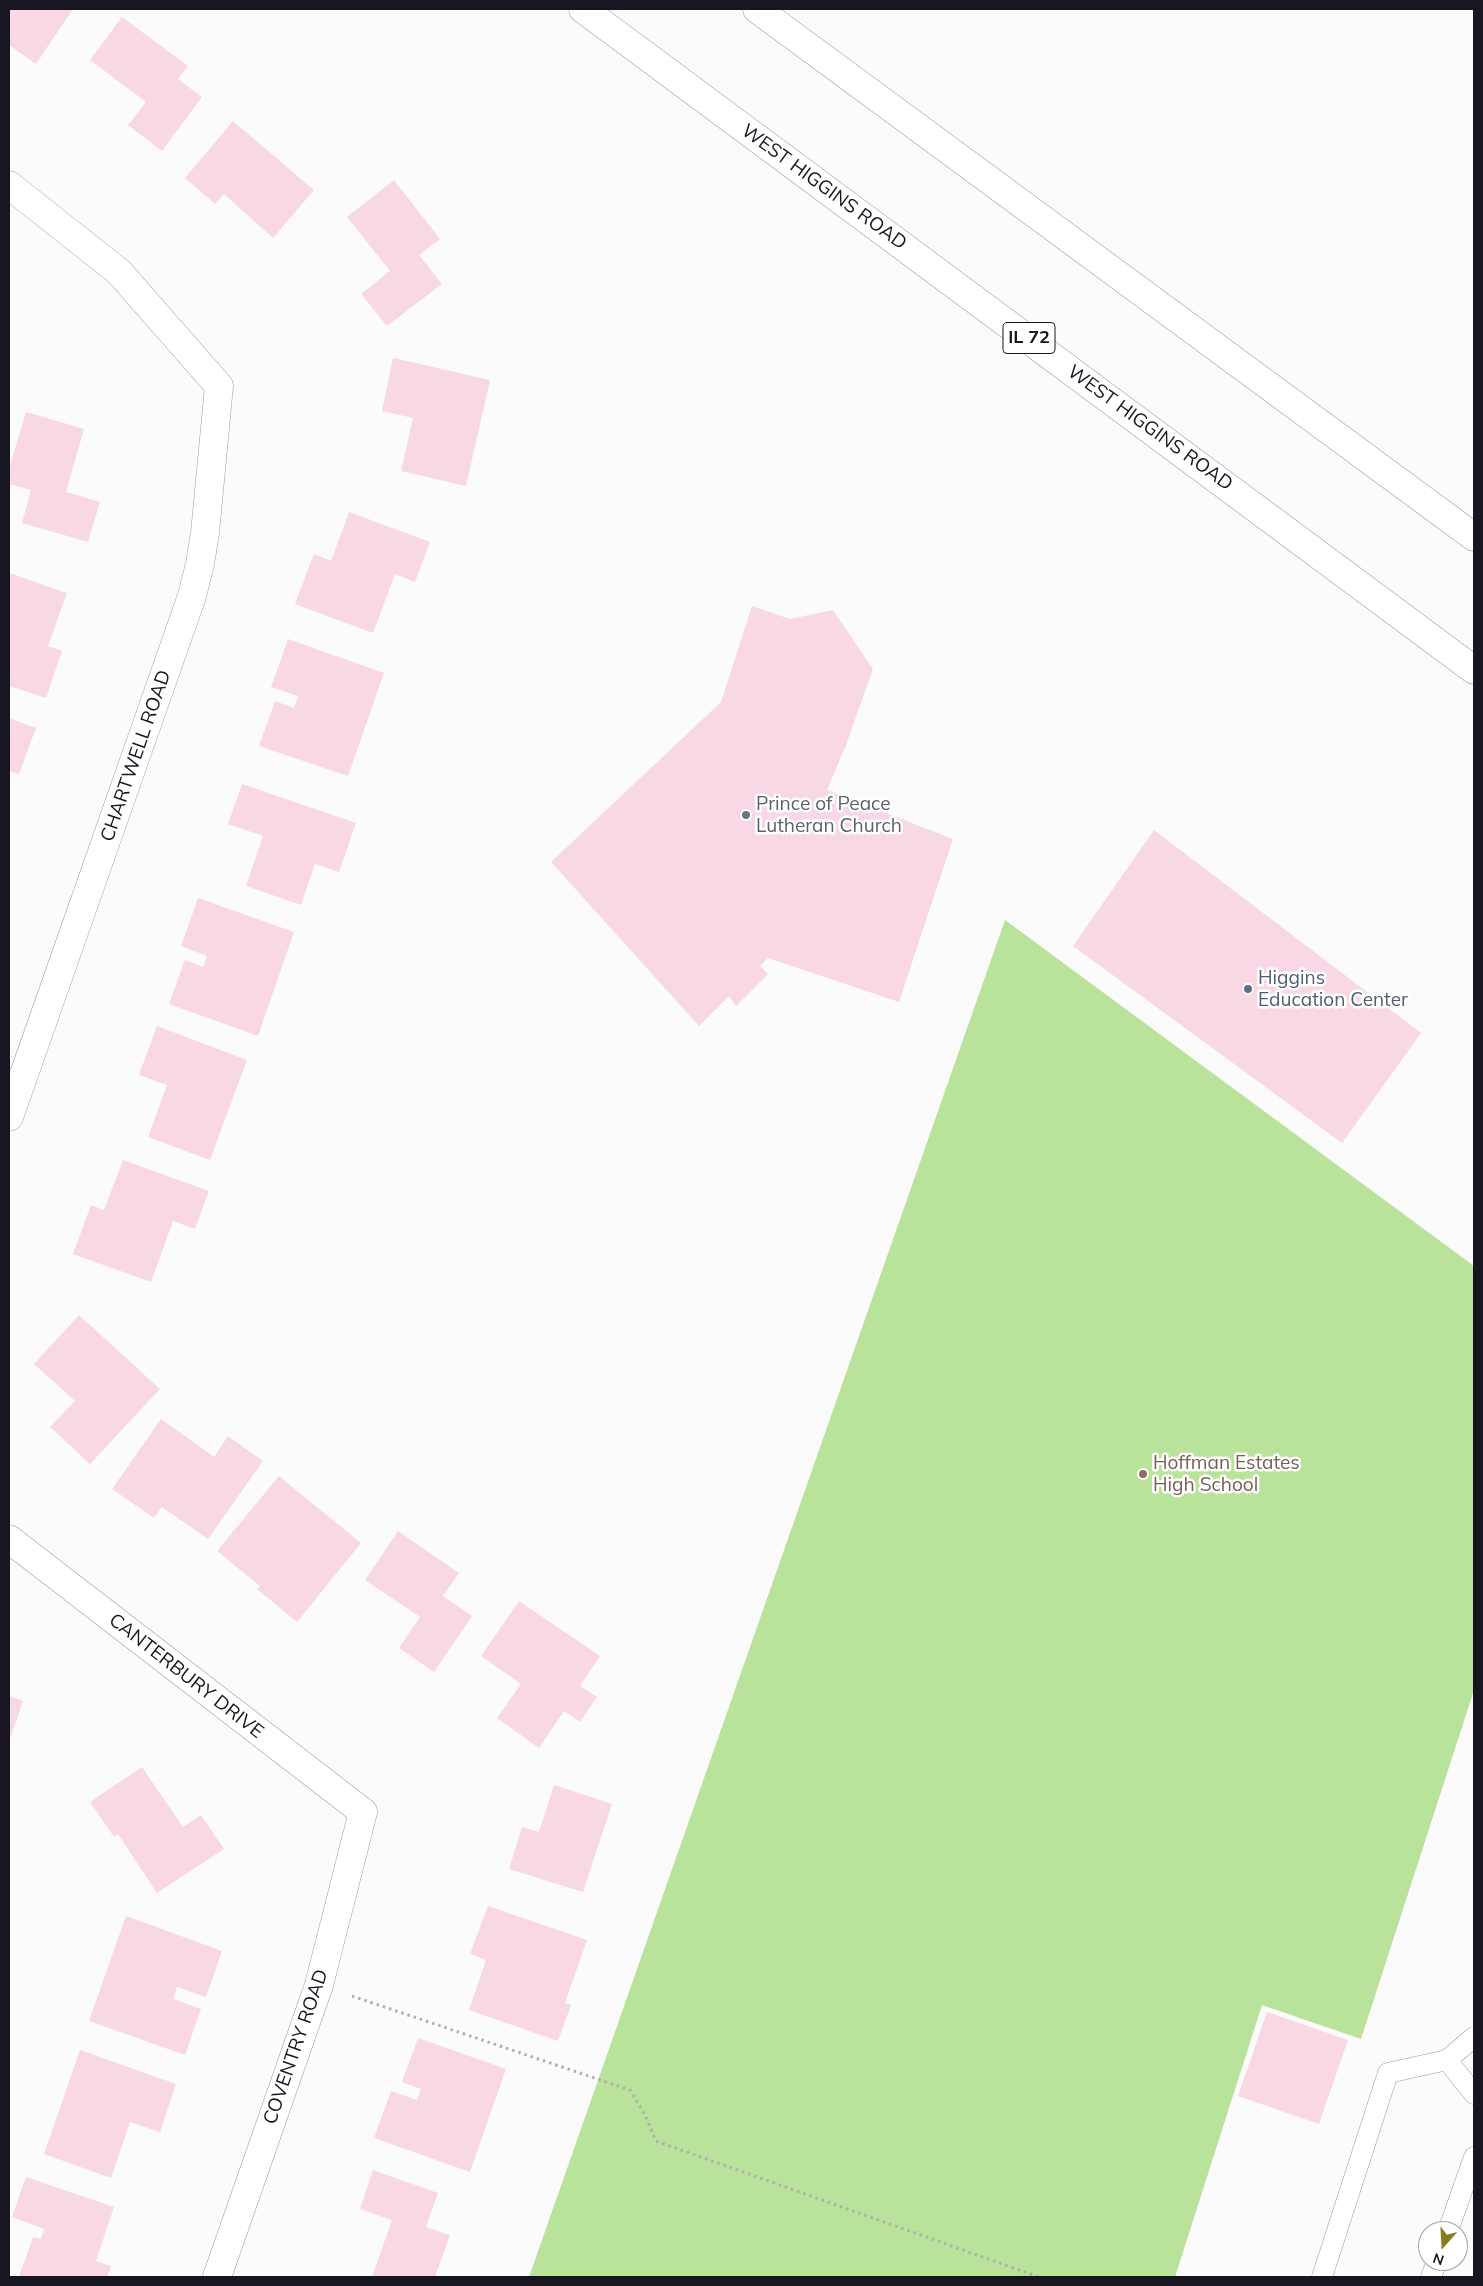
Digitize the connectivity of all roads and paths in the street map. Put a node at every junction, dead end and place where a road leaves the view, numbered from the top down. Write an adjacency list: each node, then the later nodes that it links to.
1 (583, 9): 5 (street, WEST HIGGINS ROAD / IL 72)
2 (757, 9): 4 (street)
3 (9, 184): 6 (street, CHARTWELL ROAD)
4 (1474, 537)
5 (1474, 670)
6 (9, 1117)
7 (9, 1539): 8 (street, CANTERBURY DRIVE)
8 (363, 1812): 9 (street, COVENTRY ROAD)
9 (319, 1985): 15 (street, COVENTRY ROAD); 16 (path)
10 (1474, 2037): 11 (lane)
11 (1447, 2060): 12 (lane); 17 (lane)
12 (1474, 2094)
13 (1474, 2157): 14 (lane)
14 (1452, 2221)
15 (217, 2277)
16 (1039, 2277)
17 (1322, 2277)

